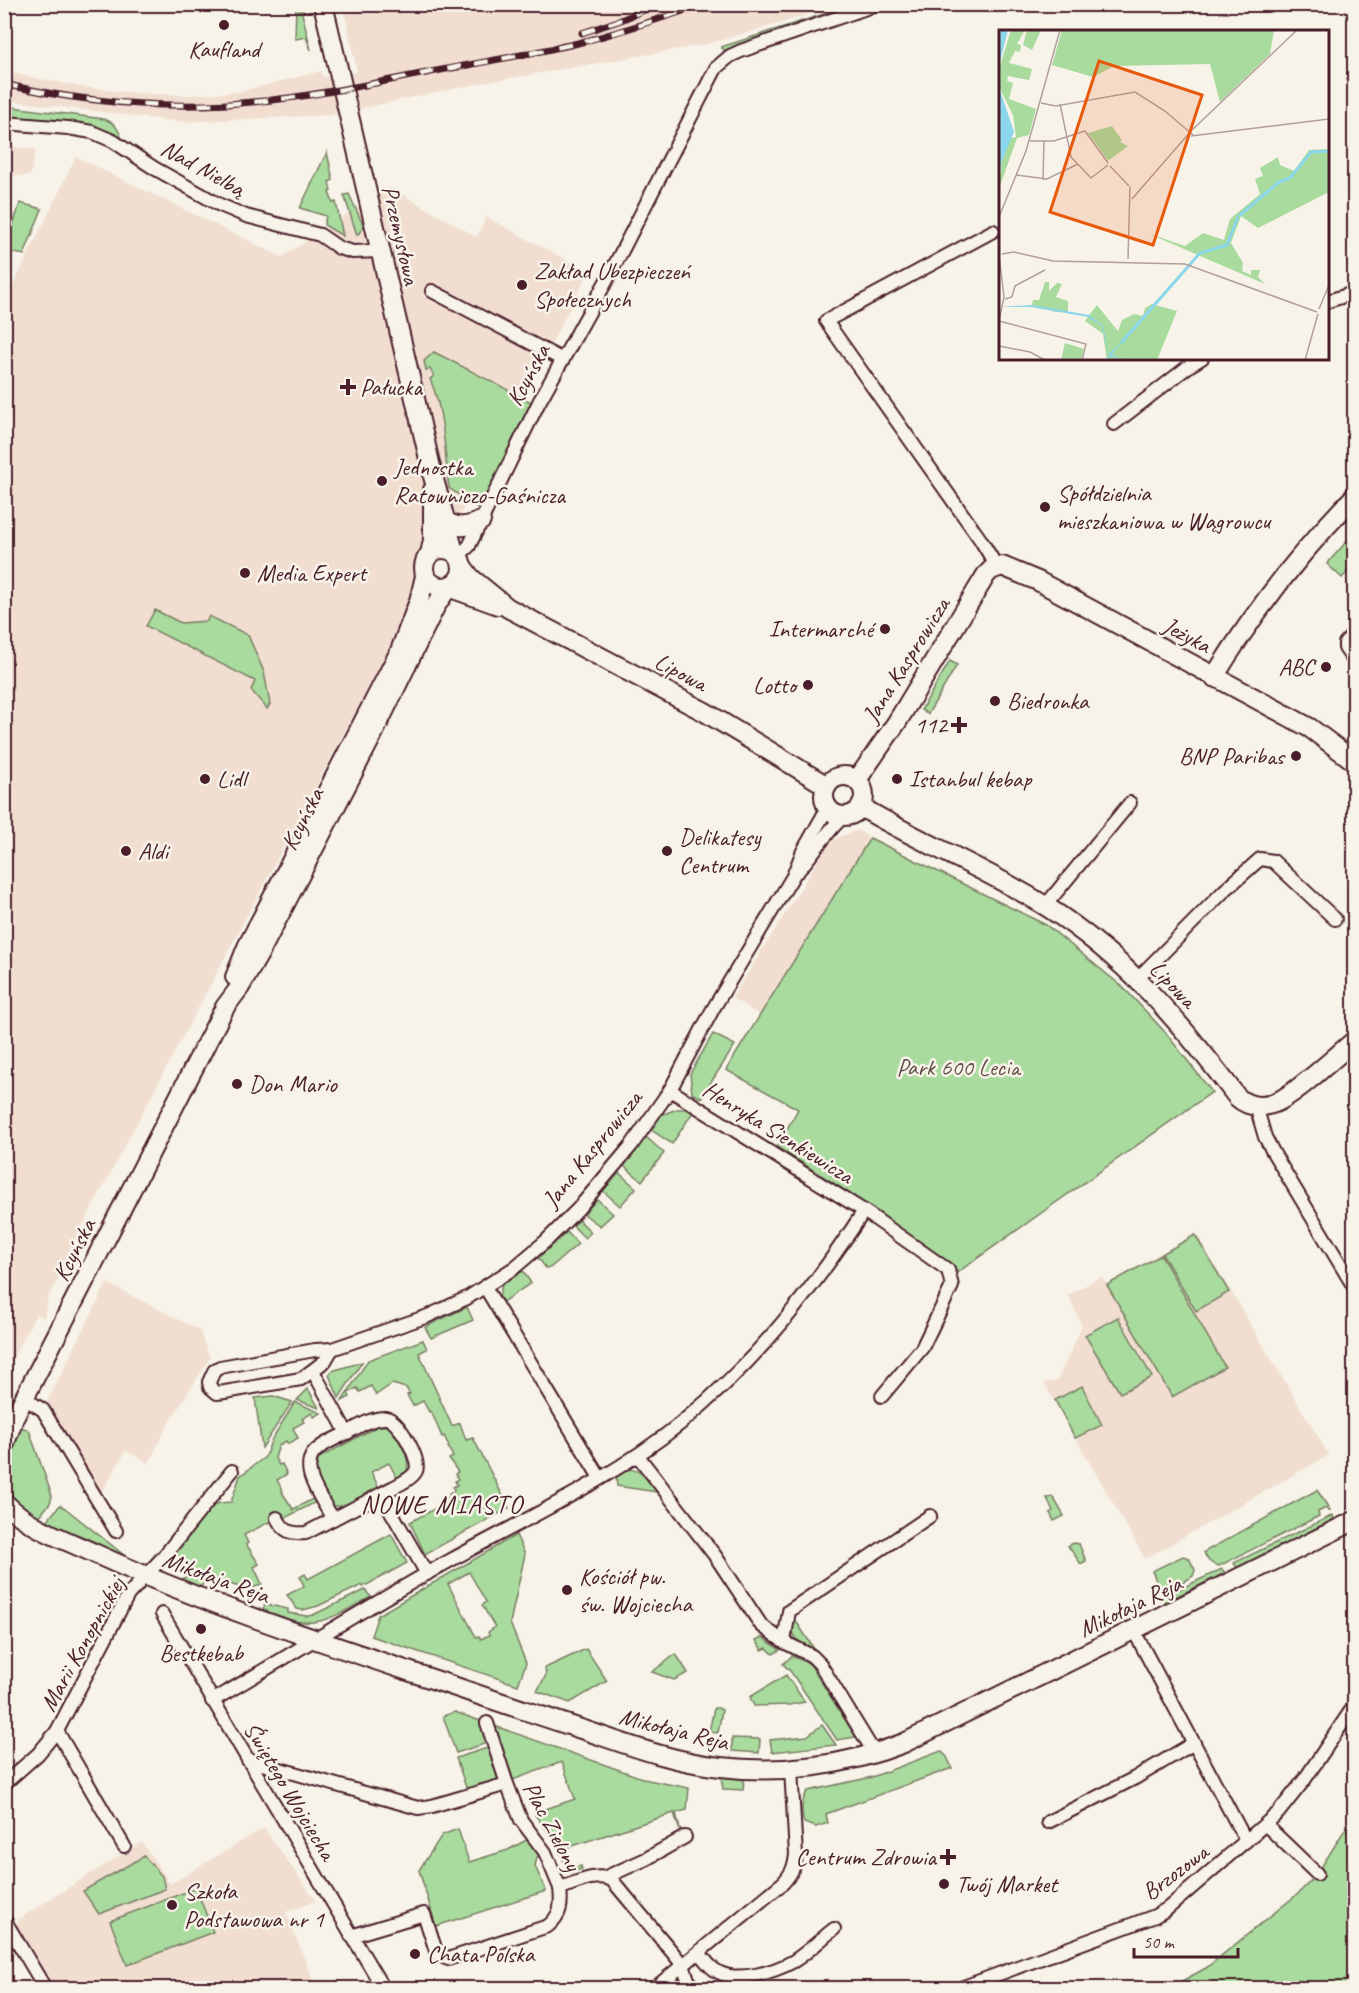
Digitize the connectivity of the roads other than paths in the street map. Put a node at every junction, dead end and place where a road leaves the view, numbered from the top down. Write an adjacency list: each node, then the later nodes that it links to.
1 (323, 4): 5 (street, Przemysłowa)
2 (878, 4): 9 (street, Kcyńska)
3 (4, 123): 5 (street, Nad Nielbą)
4 (993, 231): 18 (street)
5 (380, 251): 12 (street, Przemysłowa)
6 (432, 291): 9 (street, Przemysłowa)
7 (1354, 293): 8 (street)
8 (1329, 301)
9 (563, 360): 15 (street, Kcyńska)
10 (1199, 360): 11 (street)
11 (1114, 424)
12 (433, 476): 14 (street, Przemysłowa); 16 (street, Przemysłowa)
13 (1354, 497): 24 (street, Jeżyka)
14 (445, 521): 15 (street); 17 (street, Przemysłowa)
15 (481, 521): 17 (street, Kcyńska)
16 (430, 554): 17 (street); 19 (street)
17 (458, 558): 20 (street); 21 (street, Lipowa)
18 (997, 567): 24 (street, Jeżyka); 26 (street, Jana Kasprowicza)
19 (425, 576): 20 (street); 35 (street, Kcyńska)
20 (448, 587): 21 (street, Lipowa); 35 (street, Kcyńska)
21 (508, 608): 27 (street, Lipowa)
22 (1354, 633): 23 (street)
23 (1354, 661)
24 (1214, 677): 25 (street)
25 (1354, 761)
26 (857, 780): 27 (street); 29 (street)
27 (827, 786): 30 (street)
28 (1130, 803): 32 (street)
29 (861, 807): 30 (street); 32 (street, Lipowa)
30 (836, 811): 31 (street, Jana Kasprowicza); 31 (street, Jana Kasprowicza)
31 (793, 876): 37 (street, Jana Kasprowicza)
32 (1045, 906): 34 (street, Lipowa)
33 (1335, 919): 34 (street)
34 (1137, 979): 38 (street, Lipowa)
35 (225, 1007): 45 (street, Kcyńska)
36 (1354, 1041): 38 (street)
37 (670, 1090): 39 (street, Henryka Sienkiewicza); 40 (street, Jana Kasprowicza)
38 (1256, 1106): 41 (street)
39 (864, 1210): 44 (street, Henryka Sienkiewicza); 49 (street, Henryka Sienkiewicza)
40 (485, 1287): 42 (street, Jana Kasprowicza); 51 (street)
41 (1354, 1287)
42 (332, 1349): 43 (street, Jana Kasprowicza); 43 (street, Jana Kasprowicza)
43 (313, 1371): 47 (street)
44 (882, 1396)
45 (24, 1398): 46 (street, Kcyńska); 60 (street)
46 (9, 1422): 48 (street, Kcyńska)
47 (347, 1433): 52 (street); 56 (street)
48 (4, 1446)
49 (638, 1456): 51 (street, Henryka Sienkiewicza); 66 (street)
50 (232, 1471): 62 (street, Marii Konopnickiej)
51 (600, 1478): 61 (street, Henryka Sienkiewicza)
52 (381, 1494): 56 (street); 61 (street)
53 (4, 1502): 59 (street, Mikołaja Reja)
54 (930, 1516): 66 (street)
55 (277, 1518): 56 (street)
56 (333, 1519)
57 (1354, 1521): 64 (street, Mikołaja Reja)
58 (4, 1522): 59 (street, Mikołaja Reja)
59 (38, 1527): 62 (street, Mikołaja Reja)
60 (116, 1531)
61 (427, 1574): 65 (street, Henryka Sienkiewicza)
62 (145, 1576): 65 (street, Mikołaja Reja); 70 (street, Marii Konopnickiej)
63 (162, 1614): 67 (street, Świętego Wojciecha)
64 (1134, 1631): 71 (street); 72 (street, Mikołaja Reja)
65 (317, 1639): 67 (street, Henryka Sienkiewicza); 74 (street, Mikołaja Reja)
66 (784, 1642): 72 (street)
67 (212, 1701): 73 (street, Świętego Wojciecha)
68 (1354, 1706): 78 (street, Brzozowa)
69 (487, 1723): 76 (street)
70 (57, 1731): 75 (street, Marii Konopnickiej); 81 (street)
71 (1194, 1743): 77 (street); 80 (street)
72 (875, 1754): 74 (street, Mikołaja Reja)
73 (248, 1760): 76 (street, Plac Zielony); 87 (street, Świętego Wojciecha)
74 (790, 1769): 88 (street)
75 (4, 1784)
76 (507, 1784): 84 (street, Plac Zielony)
77 (1048, 1822)
78 (1266, 1825): 80 (street, Brzozowa); 82 (street)
79 (685, 1837): 83 (street)
80 (1246, 1842): 94 (street, Brzozowa)
81 (124, 1846)
82 (1317, 1874)
83 (606, 1877): 84 (street, Plac Zielony); 89 (street, Plac Zielony)
84 (560, 1888): 87 (street)
85 (4, 1919): 90 (street)
86 (834, 1929): 88 (street)
87 (351, 1936): 91 (street, Świętego Wojciecha)
88 (699, 1952): 89 (street)
89 (683, 1965): 92 (street); 93 (street)
90 (45, 1989)
91 (383, 1989)
92 (655, 1989)
93 (691, 1989)
94 (961, 1989)

